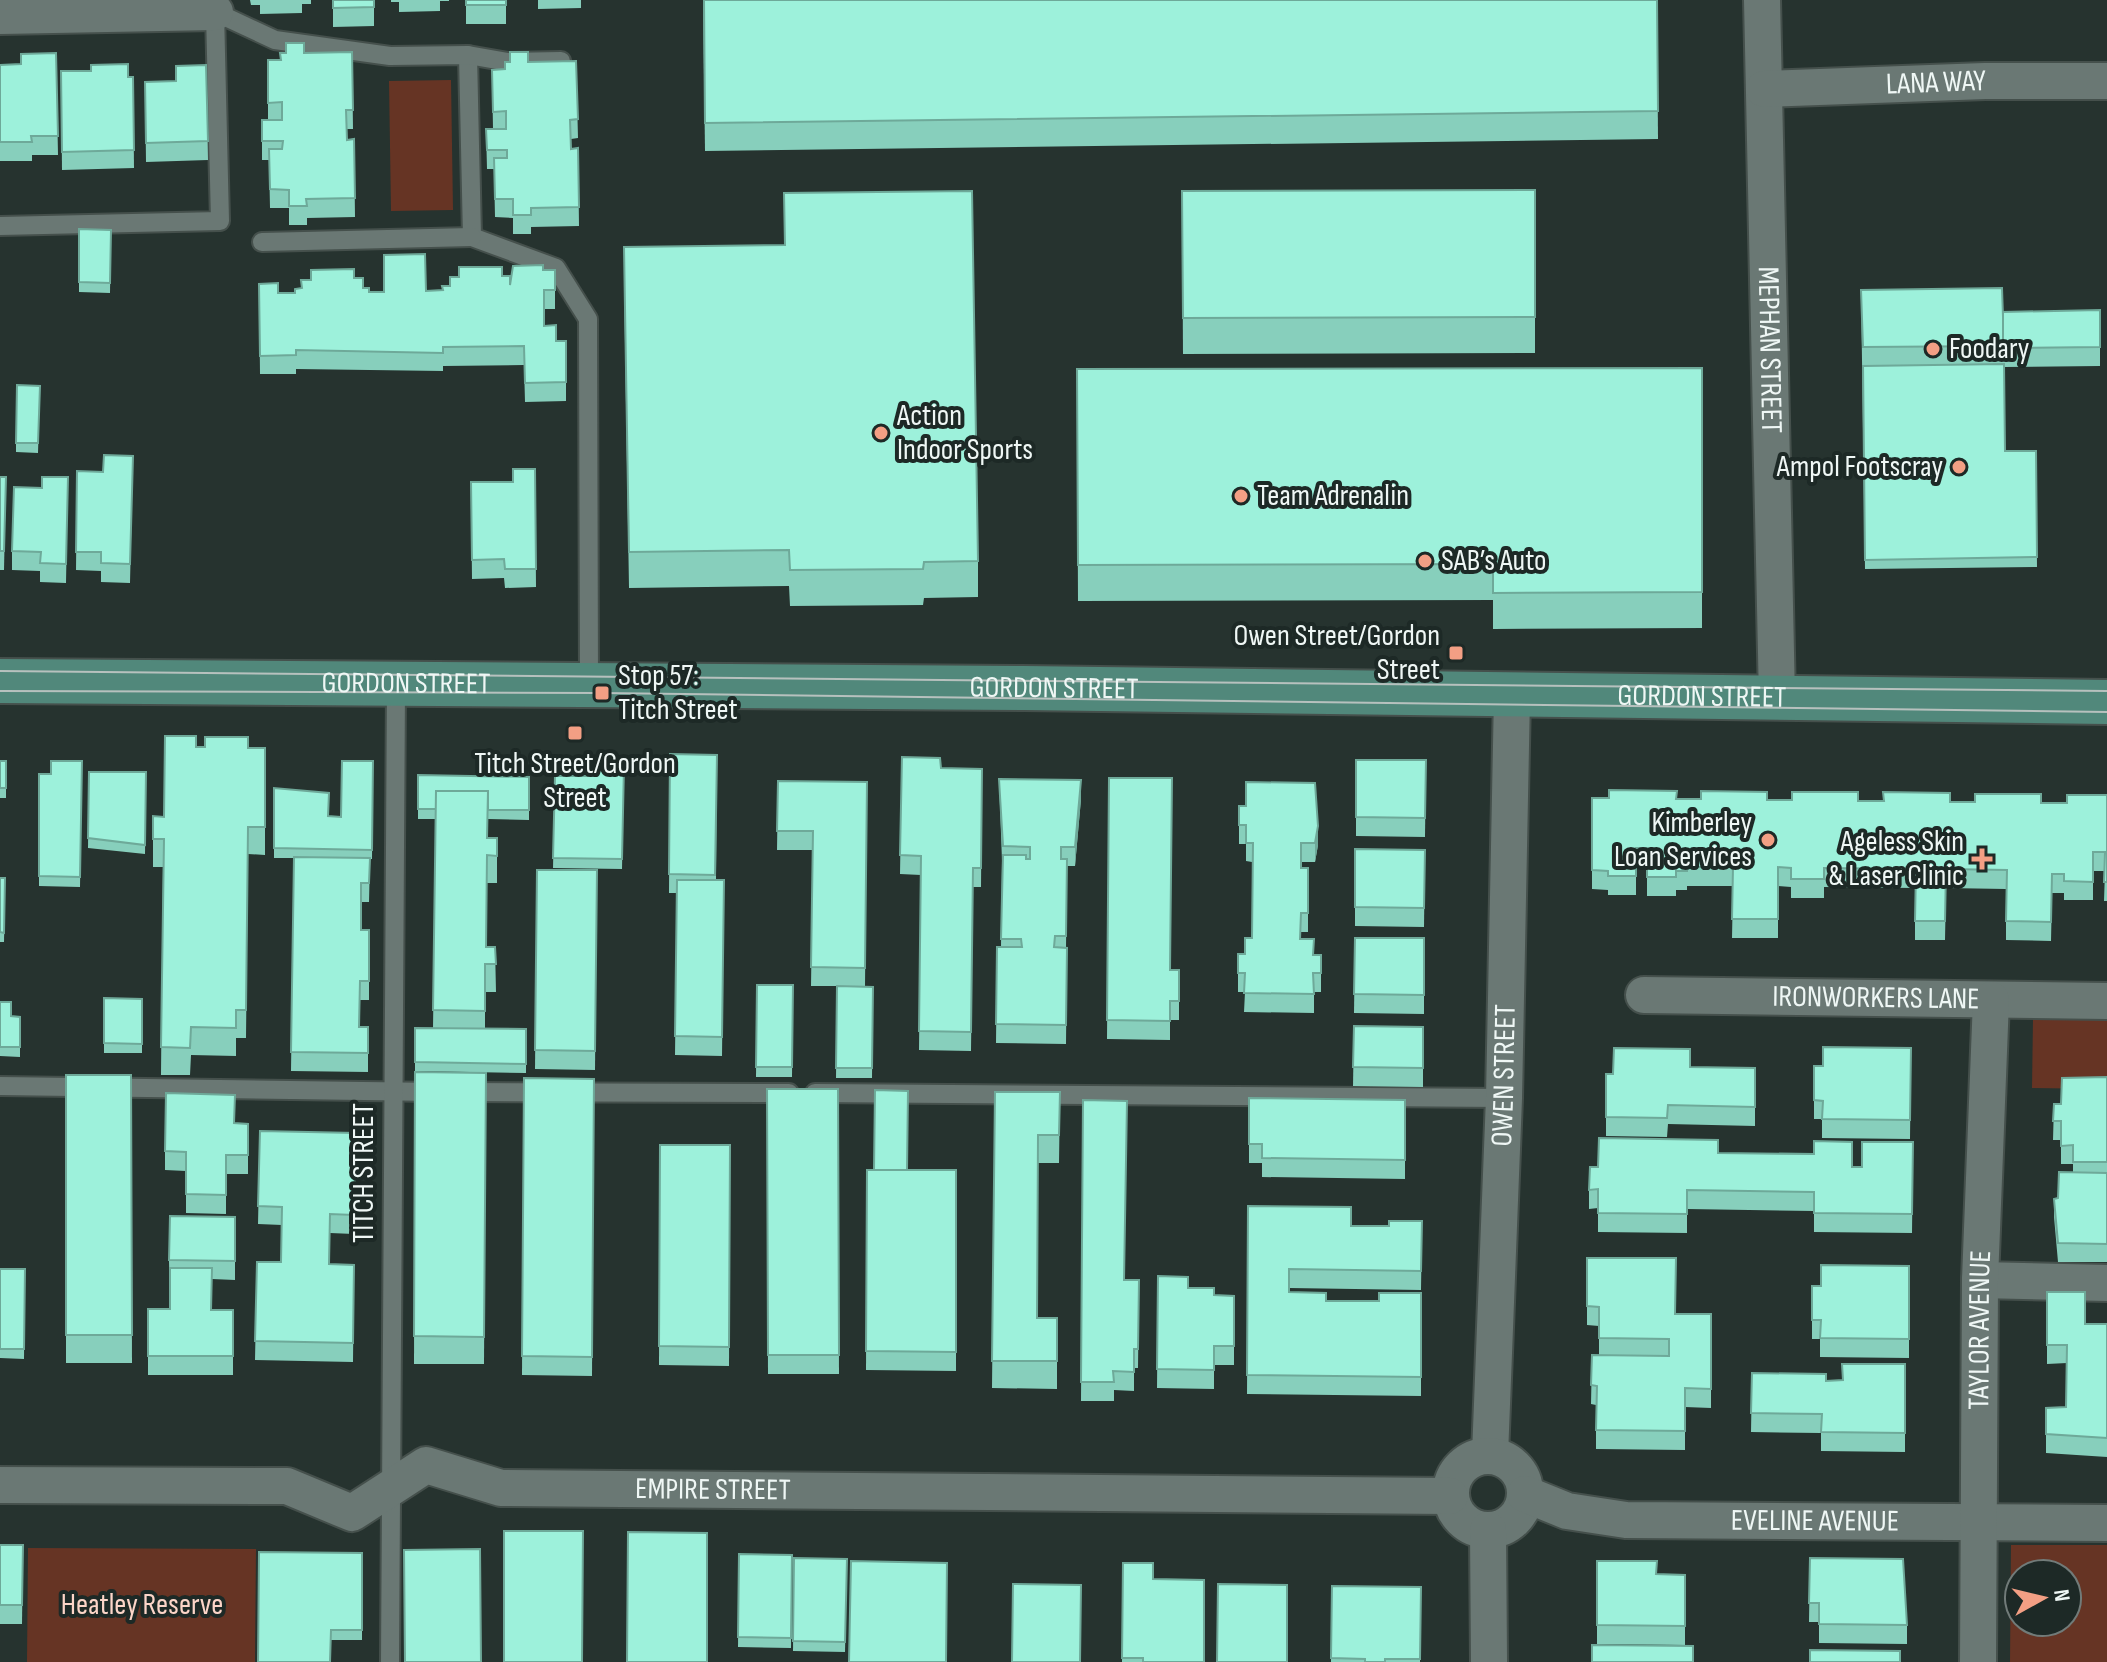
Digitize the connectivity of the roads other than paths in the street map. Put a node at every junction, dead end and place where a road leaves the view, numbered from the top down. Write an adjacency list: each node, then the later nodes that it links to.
1 (1762, 0): 7 (street, MEPHAN STREET)
2 (215, 12): 3 (street); 4 (lane); 8 (lane)
3 (0, 16)
4 (468, 55): 5 (lane); 9 (lane)
5 (561, 61)
6 (2107, 81): 7 (street, LANA WAY)
7 (1764, 89): 15 (street, MEPHAN STREET)
8 (0, 226)
9 (472, 237): 10 (lane); 13 (lane)
10 (262, 242)
11 (0, 681): 12 (main road, GORDON STREET)
12 (396, 685): 13 (main road, GORDON STREET); 21 (lane, TITCH STREET)
13 (589, 686): 14 (main road, GORDON STREET)
14 (1512, 696): 15 (main road, GORDON STREET); 22 (street, OWEN STREET)
15 (1777, 699): 16 (main road, GORDON STREET)
16 (2107, 702)
17 (1644, 995): 18 (street, IRONWORKERS LANE)
18 (1991, 1000): 19 (street, IRONWORKERS LANE); 23 (street, TAYLOR AVENUE)
19 (2107, 1001)
20 (0, 1086): 21 (lane)
21 (392, 1091): 22 (lane); 27 (lane, TITCH STREET)
22 (1504, 1098): 25 (street, OWEN STREET)
23 (1980, 1280): 24 (street); 30 (street, TAYLOR AVENUE)
24 (2107, 1283)
25 (1490, 1455): 28 (street); 29 (street)
26 (0, 1485): 27 (street, EMPIRE STREET)
27 (392, 1490): 29 (street, EMPIRE STREET); 33 (lane, TITCH STREET)
28 (1525, 1494): 30 (street, EVELINE AVENUE); 32 (street)
29 (1450, 1496): 32 (street)
30 (1979, 1523): 31 (street, EVELINE AVENUE); 35 (street, TAYLOR AVENUE)
31 (2107, 1523)
32 (1488, 1530): 34 (street)
33 (390, 1662)
34 (1489, 1662)
35 (1978, 1662)

